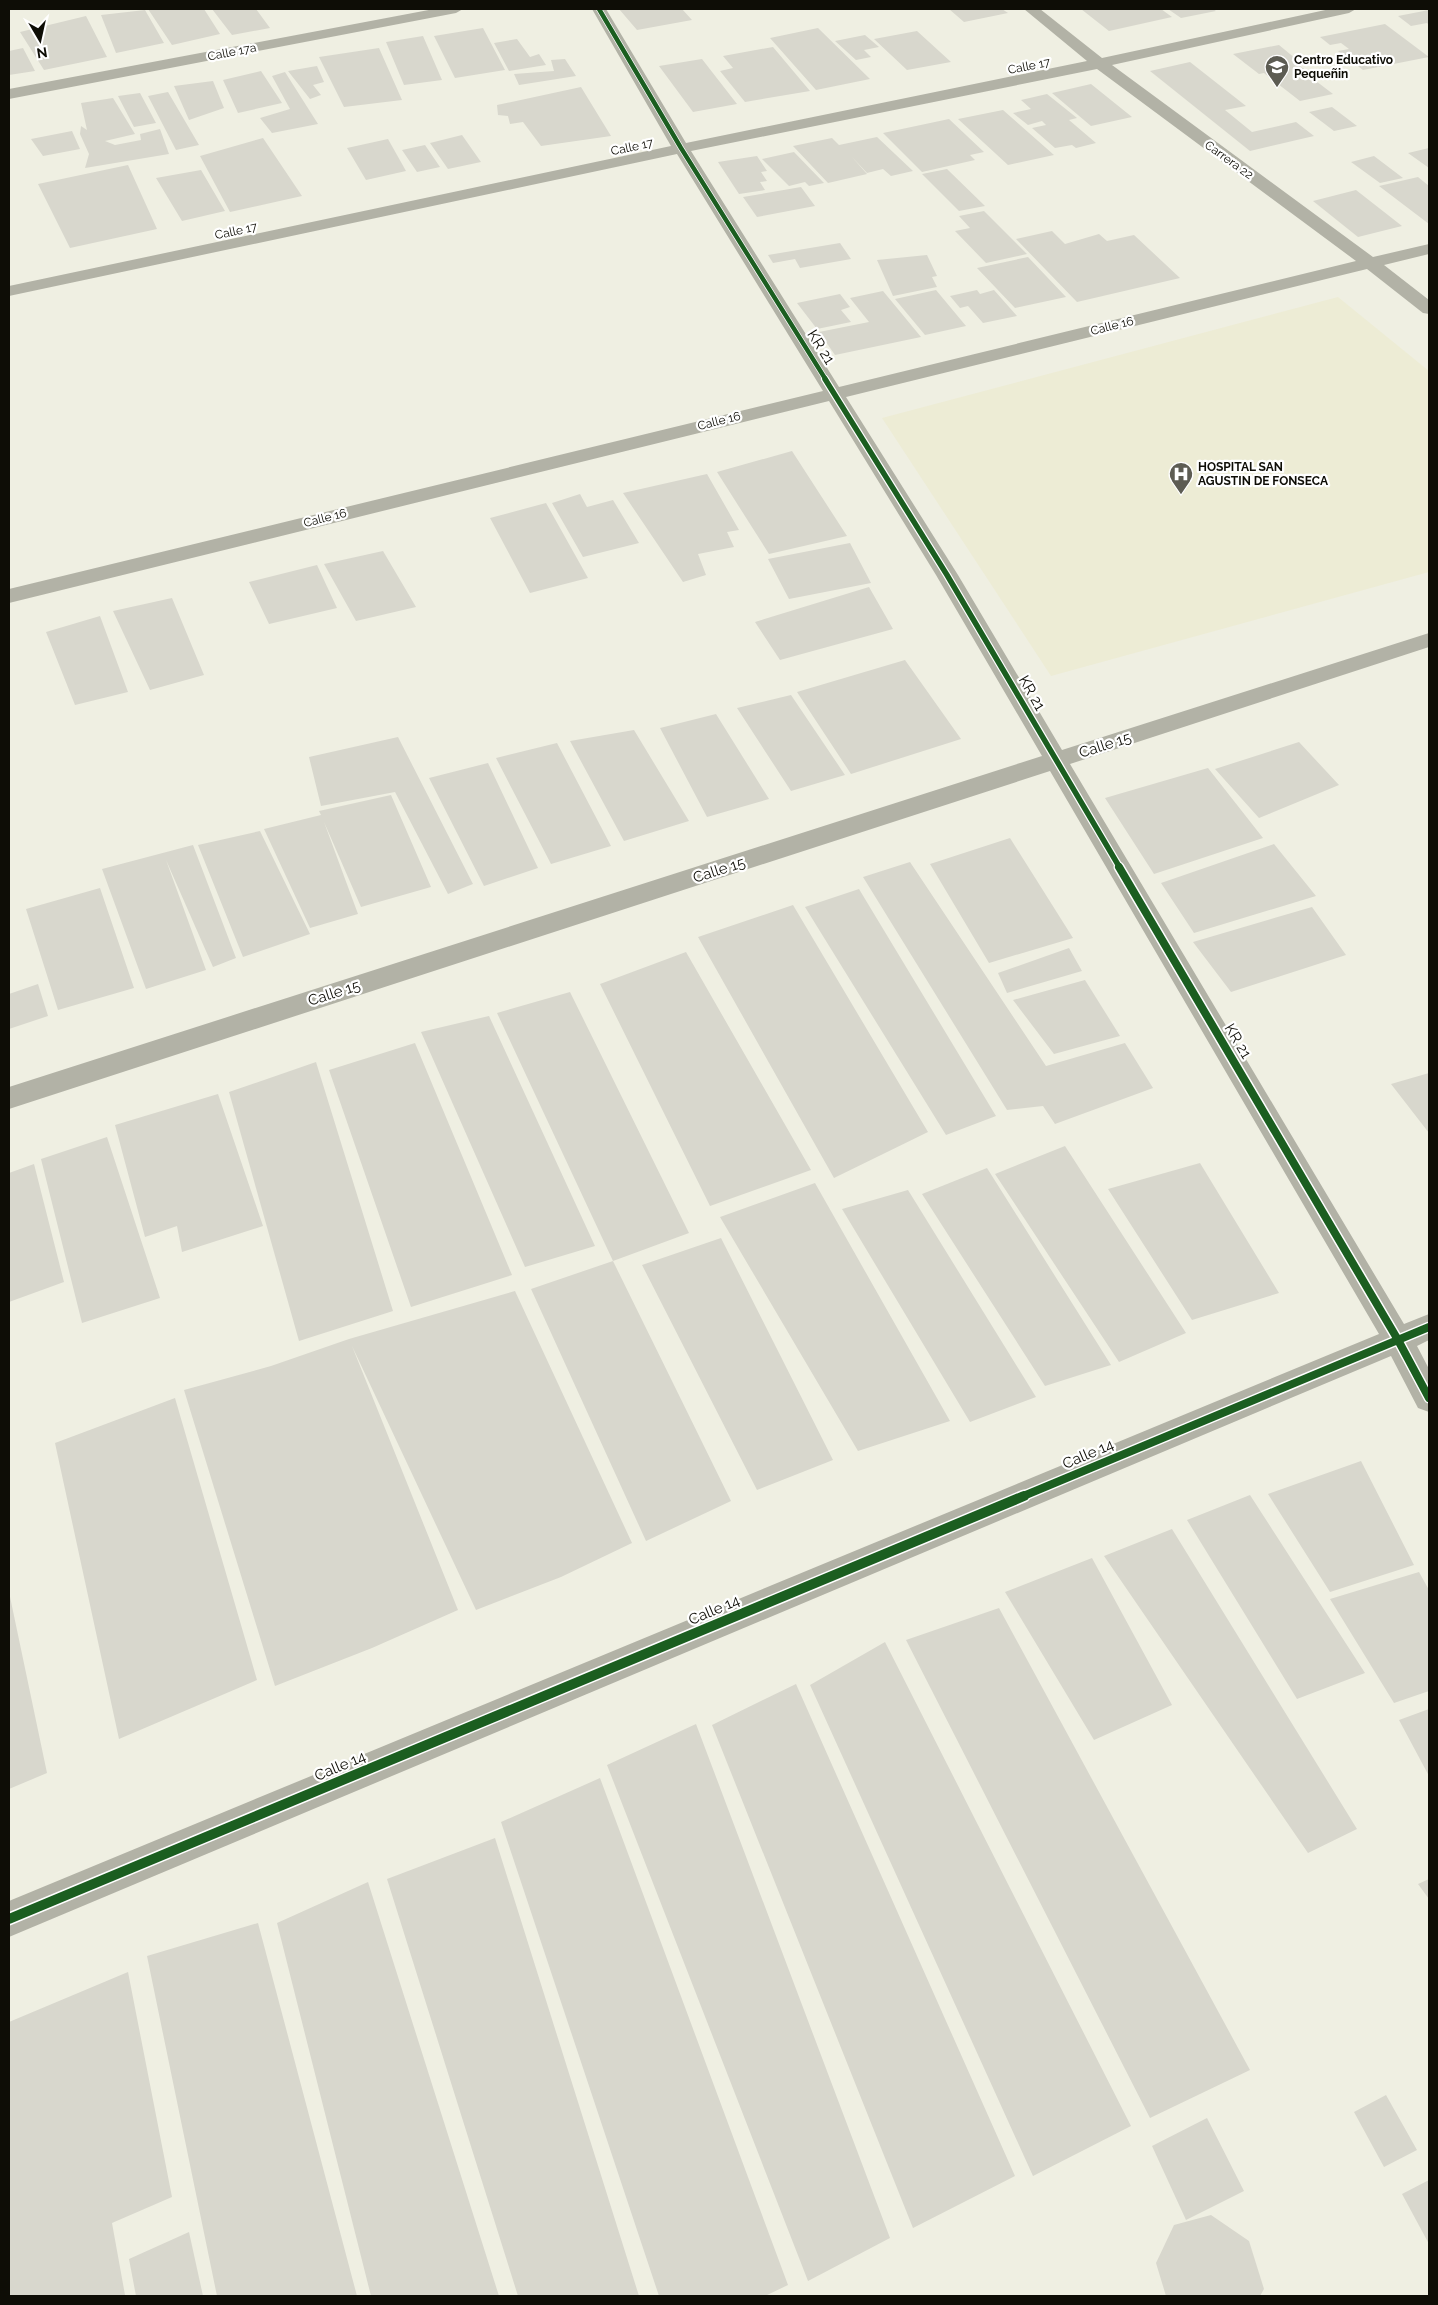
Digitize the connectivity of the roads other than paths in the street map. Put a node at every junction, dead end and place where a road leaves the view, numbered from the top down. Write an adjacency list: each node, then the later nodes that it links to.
1 (456, 9): 6 (street, Calle 17a)
2 (599, 9): 7 (street, KR 21)
3 (1031, 9): 5 (street, Carrera 22)
4 (1349, 9): 5 (street, Calle 17)
5 (1098, 64): 7 (street, Calle 17); 9 (street, Carrera 22)
6 (9, 94)
7 (681, 148): 10 (street, Calle 17); 12 (street, KR 21)
8 (1429, 249): 9 (street, Calle 16)
9 (1372, 263): 11 (street, Carrera 22); 12 (street, Calle 16)
10 (9, 291)
11 (1429, 309)
12 (833, 393): 13 (street, Calle 16); 15 (street, KR 21)
13 (9, 596)
14 (1429, 640): 15 (street, Calle 15)
15 (1057, 761): 16 (street, Calle 15); 18 (street, KR 21)
16 (9, 1098)
17 (1429, 1327): 18 (street, Calle 14)
18 (1398, 1340): 19 (street, KR 21); 20 (street, Calle 14)
19 (1429, 1398)
20 (9, 1919)

